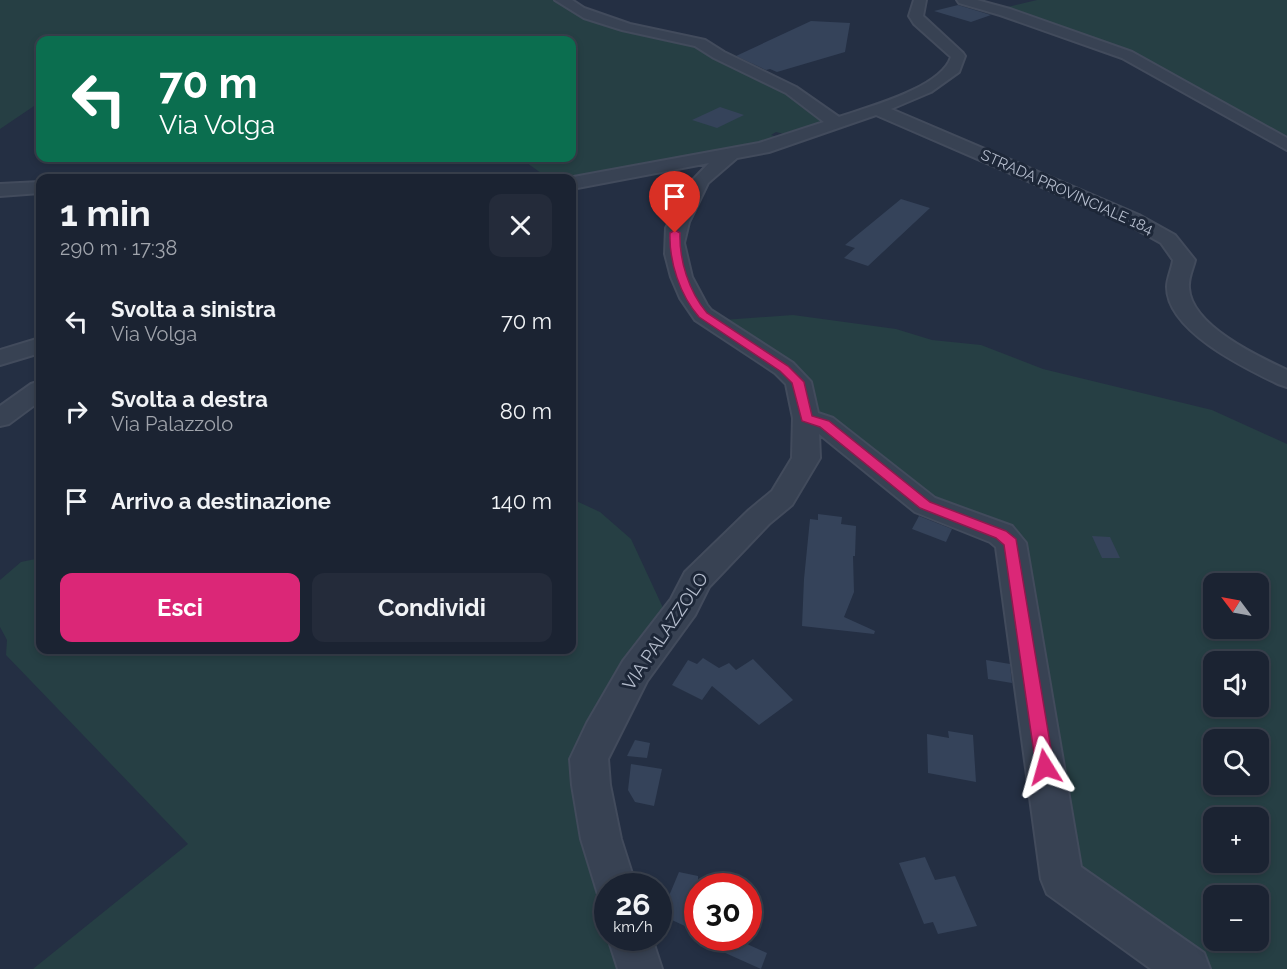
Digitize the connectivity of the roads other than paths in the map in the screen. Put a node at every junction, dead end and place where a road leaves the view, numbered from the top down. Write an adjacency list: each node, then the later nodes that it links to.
1 (561, 0): 5 (street)
2 (920, 0): 4 (street)
3 (963, 0): 6 (street)
4 (877, 110): 5 (street); 13 (street, STRADA PROVINCIALE 184)
5 (837, 123): 7 (street)
6 (1287, 145)
7 (730, 155): 8 (street); 16 (street, VIA PALAZZOLO)
8 (576, 182)
9 (36, 188): 10 (street)
10 (0, 190)
11 (35, 347): 12 (street)
12 (0, 358)
13 (1287, 379)
14 (36, 392): 15 (street)
15 (0, 418)
16 (807, 418): 17 (street, VIA PALAZZOLO); 20 (street)
17 (611, 873)
18 (634, 951): 19 (street)
19 (640, 969)
20 (1188, 969)

